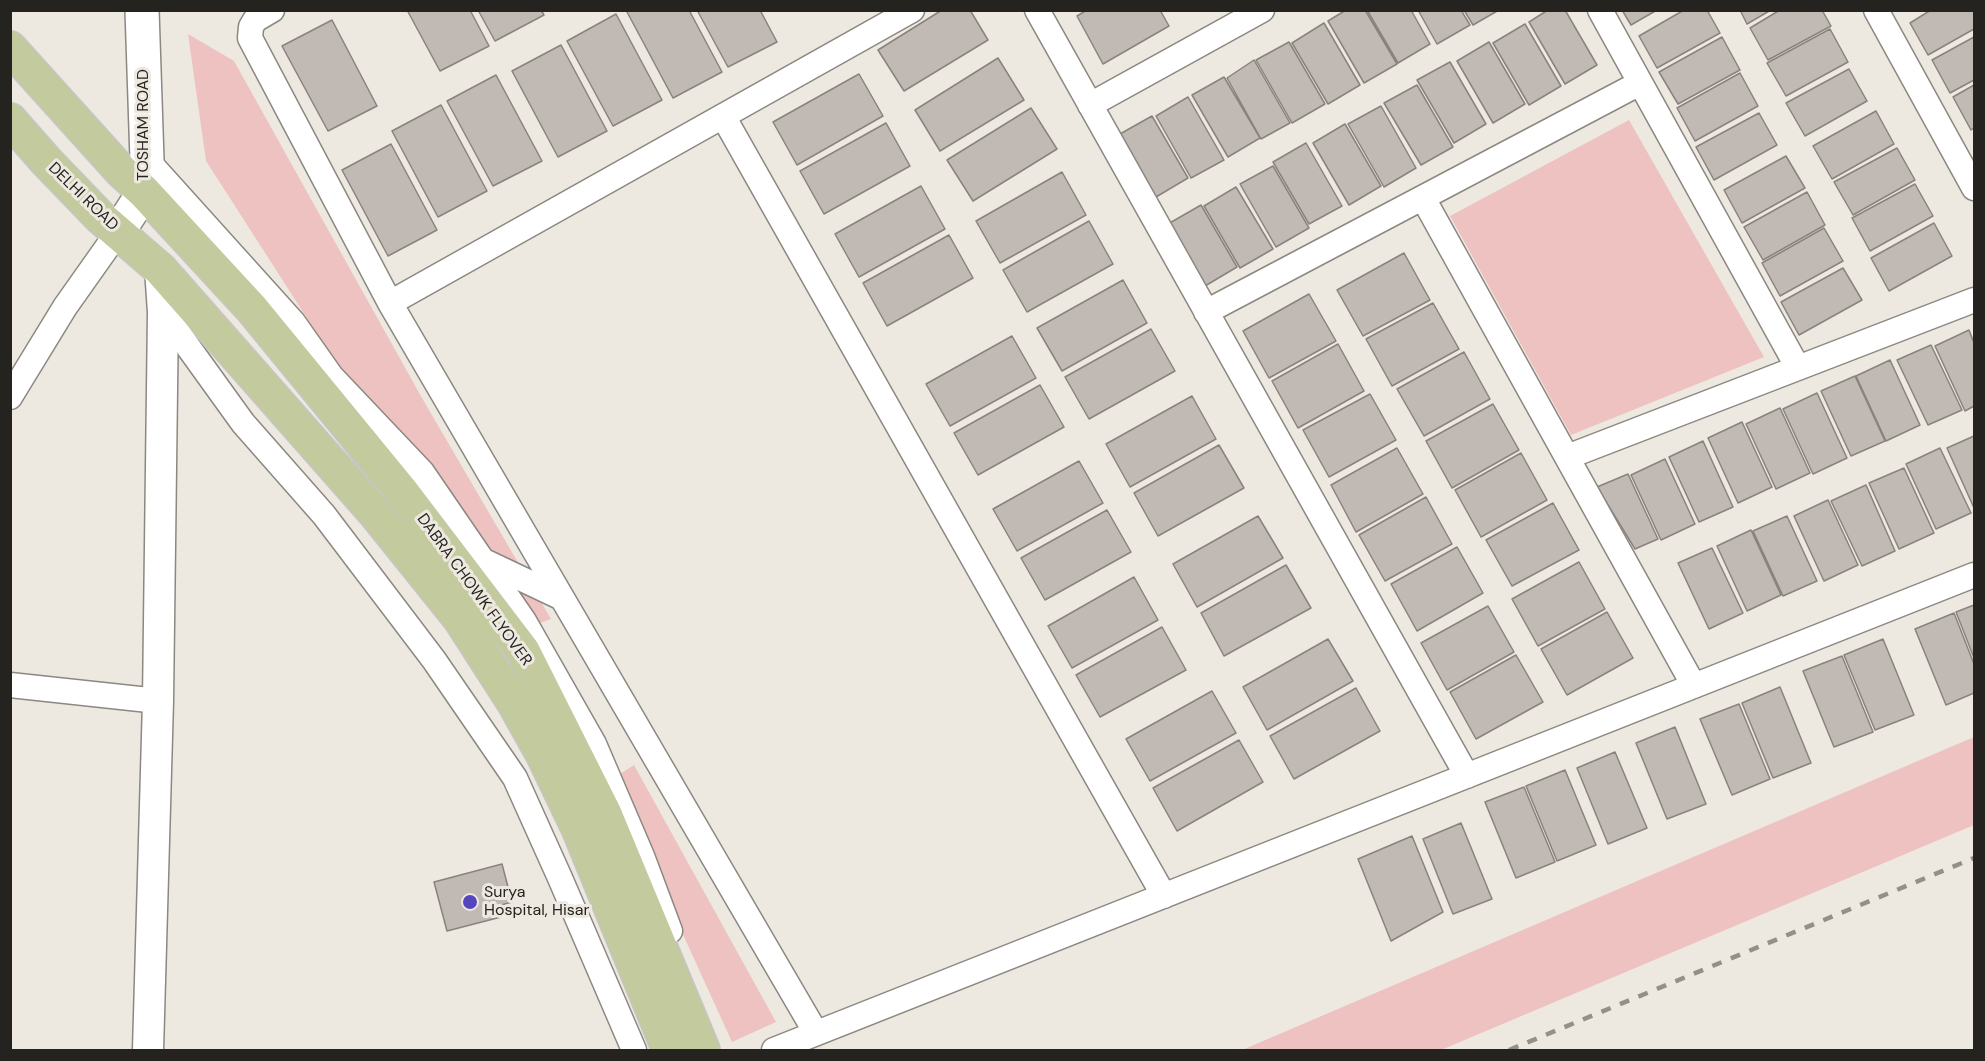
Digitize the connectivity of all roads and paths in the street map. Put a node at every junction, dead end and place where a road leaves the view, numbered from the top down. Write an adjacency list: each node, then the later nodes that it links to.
1 (142, 10): 13 (main road, TOSHAM ROAD)
2 (272, 10): 20 (street)
3 (912, 10): 11 (street)
4 (1037, 10): 10 (street)
5 (1262, 10): 10 (street)
6 (1600, 10): 9 (street)
7 (1876, 10): 14 (street)
8 (10, 48): 15 (main road)
9 (1640, 83): 16 (street); 23 (street)
10 (1090, 105): 22 (street)
11 (723, 116): 20 (street); 33 (street)
12 (10, 120): 17 (main road, DELHI ROAD)
13 (147, 160): 15 (main road, TOSHAM ROAD); 26 (street)
14 (1974, 188)
15 (144, 192): 17 (main road, TOSHAM ROAD); 38 (main road, DABRA CHOWK FLYOVER)
16 (1423, 198): 22 (street); 25 (street)
17 (118, 232): 18 (main road, DELHI ROAD); 24 (street)
18 (160, 269): 21 (street); 37 (main road, DABRA CHOWK FLYOVER)
19 (1974, 300): 23 (street)
20 (390, 303): 28 (street)
21 (163, 312): 31 (street); 36 (street)
22 (1206, 312): 32 (street)
23 (1798, 368): 25 (street)
24 (10, 397)
25 (1567, 457): 30 (street)
26 (482, 560): 28 (street); 39 (street)
27 (1974, 575): 30 (street)
28 (562, 598): 34 (street)
29 (10, 685): 31 (street)
30 (1694, 686): 32 (street)
31 (158, 701): 35 (street)
32 (1467, 776): 33 (street)
33 (1164, 896): 34 (street)
34 (816, 1033): 40 (street)
35 (148, 1050)
36 (634, 1050)
37 (669, 1050)
38 (703, 1050)
39 (716, 1050)
40 (774, 1050)

